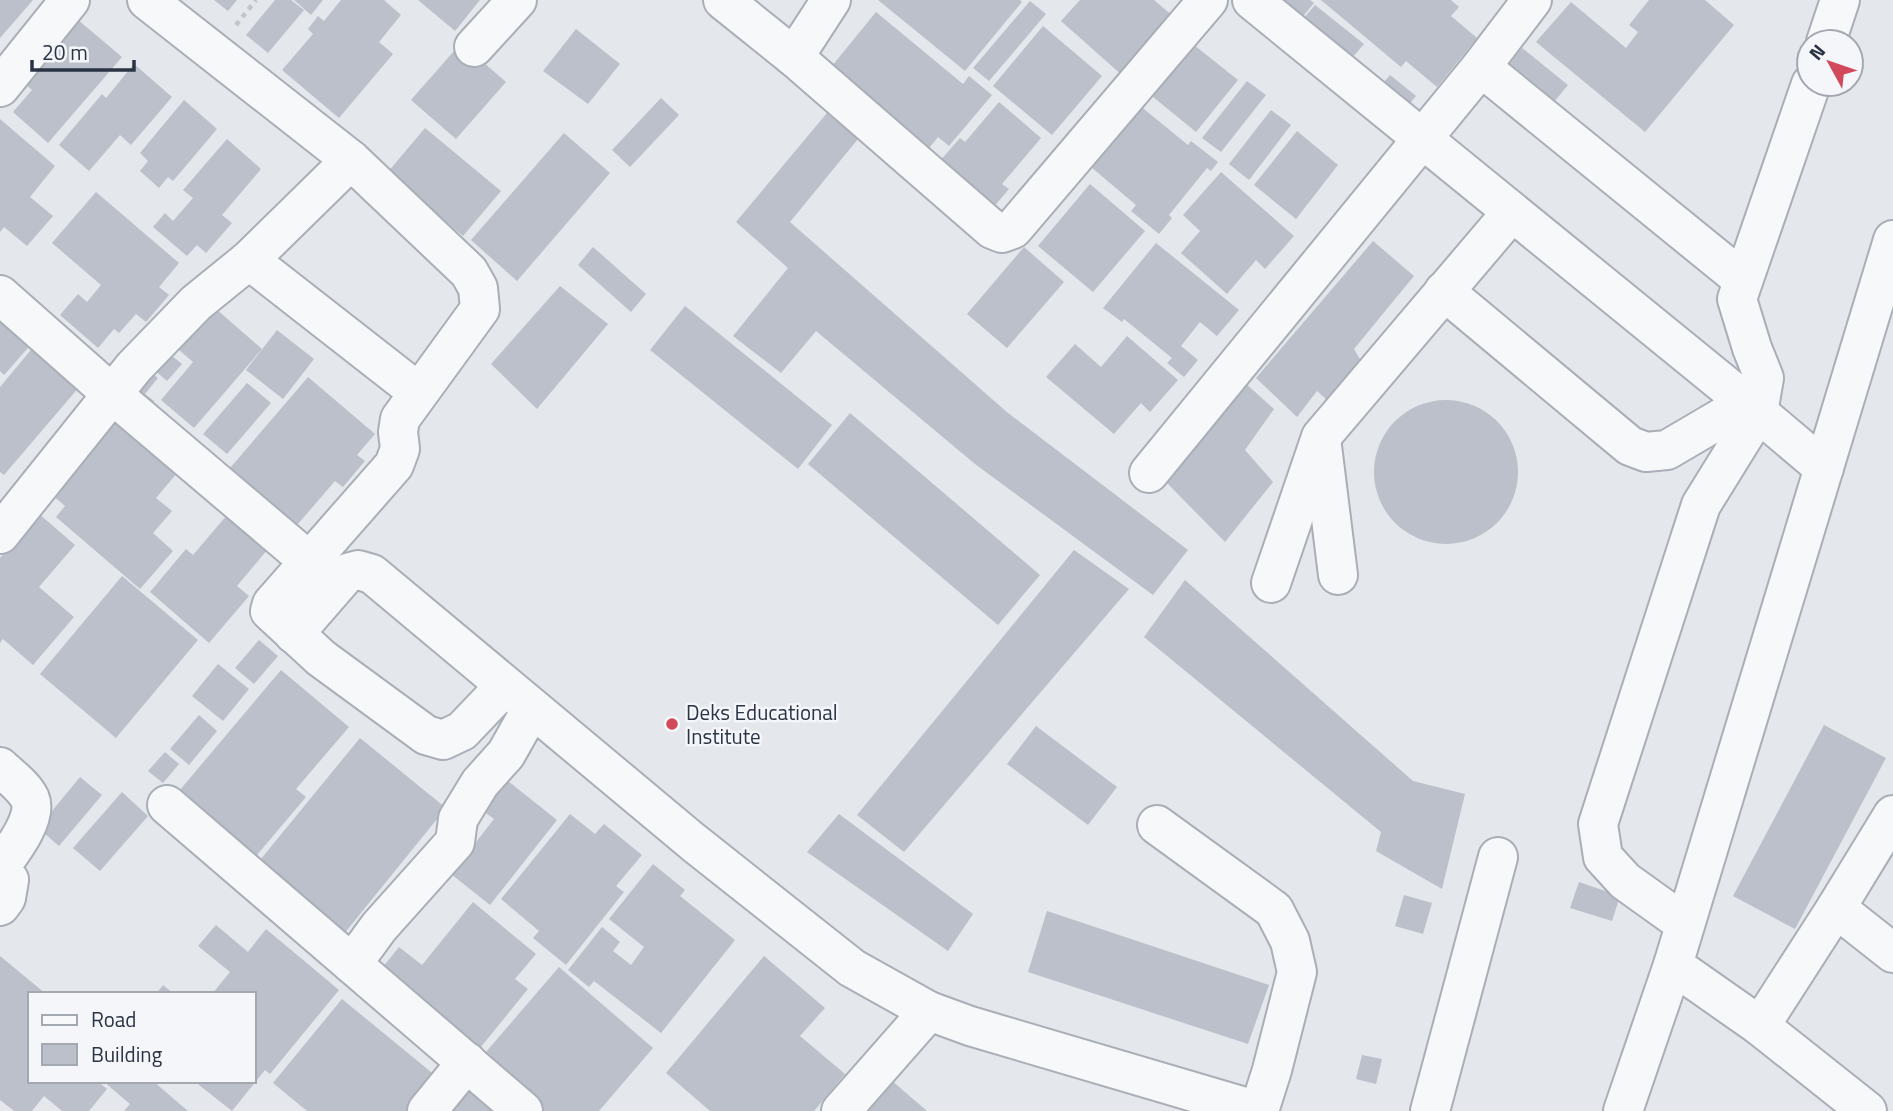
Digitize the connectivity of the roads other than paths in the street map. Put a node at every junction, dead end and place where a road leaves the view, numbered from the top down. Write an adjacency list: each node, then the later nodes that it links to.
1 (70, 0): 14 (street)
2 (147, 0): 17 (street)
3 (517, 0): 11 (street)
4 (723, 0): 12 (street)
5 (831, 0): 12 (street)
6 (1208, 0): 12 (street)
7 (1252, 0): 16 (street)
8 (1532, 0): 13 (street)
9 (1840, 0): 10 (street)
10 (1831, 28)
11 (474, 47)
12 (794, 57)
13 (1481, 67): 16 (street); 21 (street)
14 (0, 87)
15 (1806, 98): 21 (street)
16 (1422, 138): 18 (street); 29 (street)
17 (351, 160): 20 (street); 24 (street)
18 (1512, 212): 22 (street); 26 (street)
19 (1893, 240): 28 (street)
20 (249, 260): 24 (street); 25 (street)
21 (1743, 280): 26 (street)
22 (1444, 291): 26 (street); 27 (street)
23 (0, 295): 25 (street)
24 (418, 392): 31 (street)
25 (112, 394): 30 (street); 31 (street)
26 (1753, 408): 28 (street); 44 (street)
27 (1321, 437): 32 (street); 33 (street)
28 (1824, 468): 44 (street)
29 (1149, 473)
30 (0, 534)
31 (310, 562): 34 (street)
32 (1338, 575)
33 (1270, 583)
34 (294, 634): 35 (street); 35 (street)
35 (519, 697): 46 (street); 48 (street)
36 (0, 767): 41 (street)
37 (167, 804): 46 (street)
38 (1893, 815): 43 (street)
39 (1157, 825): 56 (street)
40 (1498, 857): 57 (street)
41 (0, 870): 42 (street)
42 (0, 906)
43 (1836, 908): 45 (street); 49 (street)
44 (1685, 924): 47 (street)
45 (1893, 953)
46 (352, 964): 50 (street)
47 (1673, 965): 49 (street); 58 (street)
48 (929, 1011): 52 (street); 55 (street)
49 (1760, 1026): 59 (street)
50 (467, 1062): 53 (street); 54 (street)
51 (1893, 1101): 60 (street)
52 (1186, 1102): 56 (street)
53 (427, 1111)
54 (523, 1111)
55 (841, 1111)
56 (1258, 1111)
57 (1430, 1111)
58 (1623, 1111)
59 (1867, 1111)
60 (1881, 1111)

